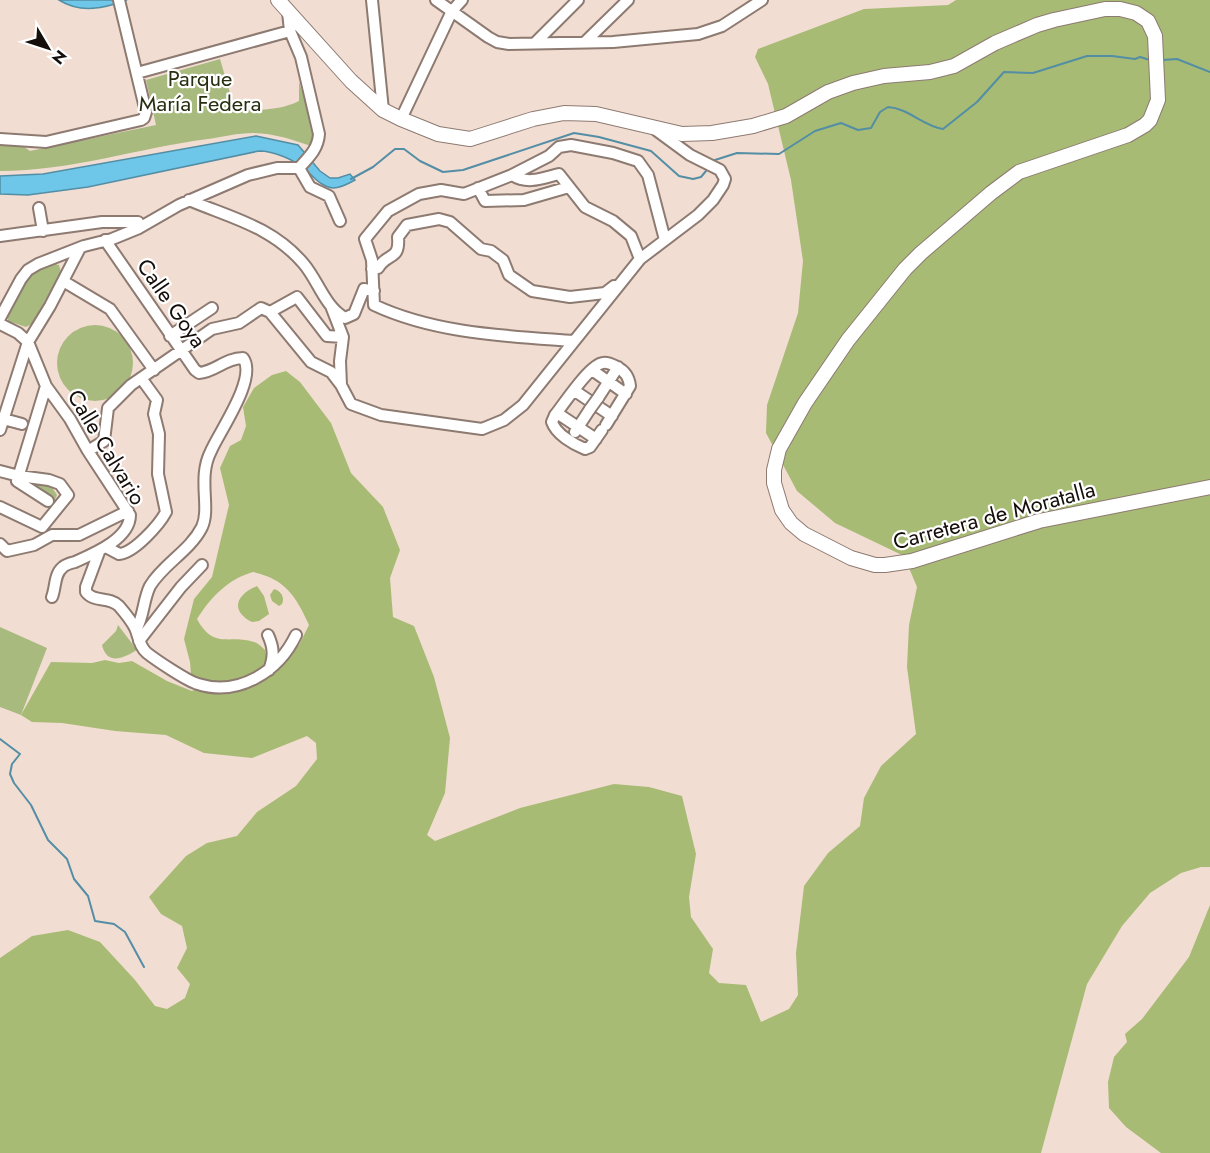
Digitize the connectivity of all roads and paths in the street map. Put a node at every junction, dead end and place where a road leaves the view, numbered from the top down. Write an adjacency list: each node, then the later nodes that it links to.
1 (278, 0): 10 (main road, Carretera de Moratalla)
2 (372, 0): 17 (street)
3 (436, 0): 9 (street)
4 (462, 0): 9 (street)
5 (578, 0): 14 (street)
6 (628, 0): 12 (street)
7 (762, 0): 12 (street)
8 (120, 3): 16 (street)
9 (452, 11): 14 (street); 18 (street)
10 (296, 29): 11 (main road, Carretera de Moratalla); 13 (street); 16 (street)
11 (311, 41): 13 (street); 15 (street); 17 (main road, Carretera de Moratalla)
12 (585, 42): 14 (street)
13 (295, 43): 15 (street)
14 (535, 43)
15 (301, 57): 21 (street)
16 (137, 73): 20 (street)
17 (383, 110): 18 (main road, Carretera de Moratalla)
18 (401, 119): 19 (main road, Carretera de Moratalla)
19 (654, 128): 32 (street); 70 (main road, Carretera de Moratalla)
20 (0, 139)
21 (303, 164): 25 (street); 27 (street)
22 (512, 176): 23 (street); 24 (street); 32 (street)
23 (569, 187): 24 (street); 34 (street)
24 (478, 188): 35 (street)
25 (189, 200): 28 (street); 39 (street)
26 (39, 208): 29 (street)
27 (340, 221)
28 (139, 228): 29 (street); 31 (street)
29 (43, 231): 30 (street)
30 (0, 236)
31 (105, 240): 33 (street); 46 (street, Calle Goya)
32 (665, 240): 34 (street)
33 (80, 248): 37 (street); 42 (street)
34 (640, 259): 36 (street)
35 (372, 269): 36 (street); 38 (street)
36 (624, 279): 48 (street)
37 (63, 281): 44 (street); 52 (street)
38 (374, 291): 39 (street); 48 (street)
39 (331, 306): 47 (street)
40 (212, 308): 46 (street)
41 (270, 312): 47 (street); 50 (street); 56 (street)
42 (0, 318)
43 (0, 324): 45 (street)
44 (39, 324): 45 (street); 49 (street)
45 (18, 333): 49 (street)
46 (170, 336): 50 (street, Calle Goya)
47 (343, 337): 56 (street)
48 (574, 341): 56 (street)
49 (31, 347): 57 (street, Calle Calvario); 61 (street)
50 (181, 351): 52 (street); 78 (street, Calle Goya)
51 (618, 367): 53 (street); 55 (street); 59 (street)
52 (153, 370): 54 (street)
53 (592, 370): 55 (street); 58 (street)
54 (141, 378): 67 (street); 75 (street)
55 (608, 382): 59 (street); 63 (street, bridge)
56 (341, 385)
57 (46, 386): 67 (street, Calle Calvario); 69 (street)
58 (574, 391): 60 (street); 64 (street)
59 (626, 394): 64 (street)
60 (557, 413): 63 (street); 66 (street)
61 (2, 418): 62 (street); 65 (street)
62 (22, 424)
63 (578, 427): 64 (street); 66 (street)
64 (604, 428): 66 (street)
65 (0, 430)
66 (569, 440)
67 (88, 451): 73 (street, Calle Calvario)
68 (0, 471): 69 (street)
69 (18, 476): 71 (street); 72 (street)
70 (1210, 486)
71 (48, 501)
72 (0, 507)
73 (128, 511): 74 (street); 75 (street, Calle Calvario)
74 (0, 544)
75 (102, 549): 77 (street); 78 (street)
76 (202, 565): 81 (street)
77 (52, 597)
78 (136, 630): 81 (street)
79 (268, 635): 82 (street)
80 (296, 635): 82 (street)
81 (139, 641): 82 (street)
82 (268, 671)

